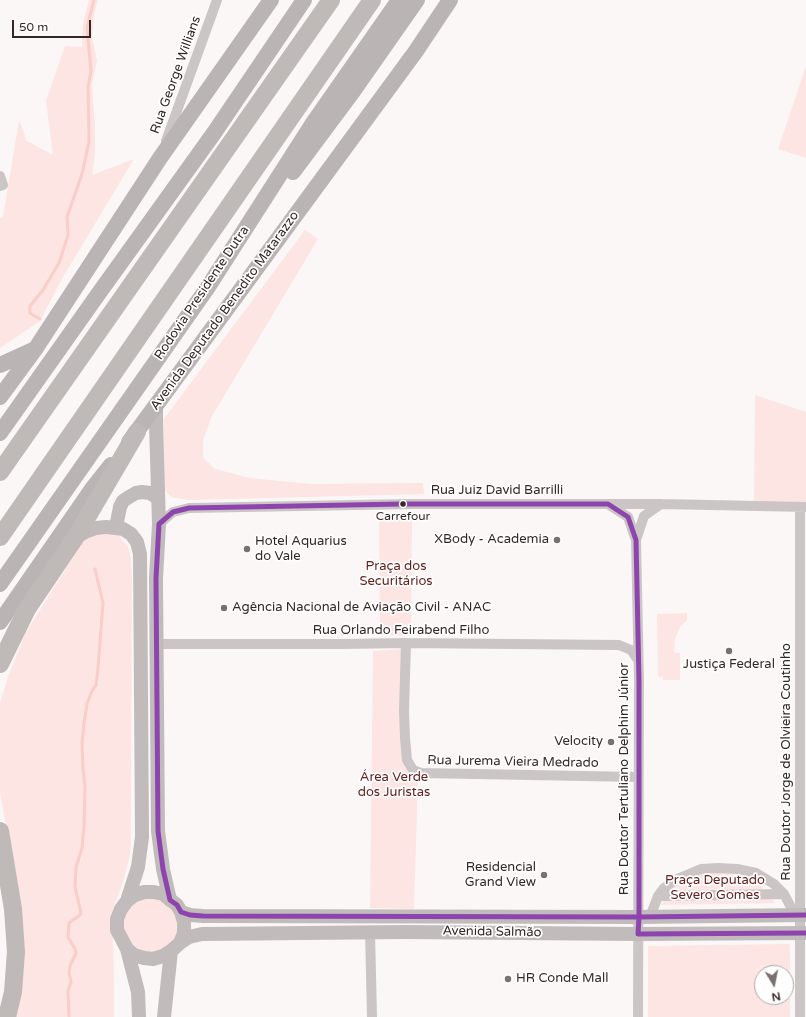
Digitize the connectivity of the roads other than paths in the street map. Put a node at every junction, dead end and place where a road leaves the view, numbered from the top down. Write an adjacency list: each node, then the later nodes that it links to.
1 (217, 0): 11 (street, Rua George Willians)
2 (271, 0): 11 (main road)
3 (298, 0): 10 (main road)
4 (304, 0): 10 (main road)
5 (331, 0): 21 (highway)
6 (372, 0): 28 (highway, Rodovia Presidente Dutra)
7 (399, 0): 14 (main road, Rodovia Presidente Dutra)
8 (417, 0): 14 (main road)
9 (450, 0): 18 (main road, Avenida Deputado Benedito Matarazzo)
10 (281, 35): 20 (main road)
11 (160, 158): 15 (main road)
12 (0, 176): 13 (street)
13 (0, 186)
14 (208, 287): 31 (main road, Rodovia Presidente Dutra)
15 (36, 348): 16 (main road); 17 (main road)
16 (0, 365)
17 (0, 397)
18 (156, 405): 19 (main road, Avenida Deputado Benedito Matarazzo); 22 (street)
19 (137, 432): 29 (highway); 32 (main road, Avenida Deputado Benedito Matarazzo)
20 (0, 433)
21 (0, 472)
22 (158, 498): 26 (street); 27 (street)
23 (608, 504): 24 (street, Rua Juiz David Barrilli); 26 (street, Rua Juiz David Barrilli); 30 (street, Rua Doutor Tertuliano Delphim Júnior)
24 (661, 504): 25 (street, Rua Juiz David Barrilli); 30 (street, Rua Doutor Tertuliano Delphim Júnior)
25 (803, 507): 44 (street, Rua Doutor Jorge de Olvieira Coutinho)
26 (159, 524): 34 (street)
27 (116, 527): 29 (street); 42 (street)
28 (0, 537)
29 (75, 538): 36 (highway)
30 (636, 540): 35 (street, Rua Doutor Tertuliano Delphim Júnior)
31 (0, 584)
32 (0, 622)
33 (406, 643): 34 (street, Rua Orlando Feirabend Filho); 35 (street, Rua Orlando Feirabend Filho); 37 (street, Rua Jurema Vieira Medrado)
34 (156, 644): 41 (street)
35 (638, 662): 37 (street, Rua Doutor Tertuliano Delphim Júnior)
36 (0, 664)
37 (638, 777): 46 (street, Rua Doutor Tertuliano Delphim Júnior)
38 (0, 831): 53 (highway)
39 (784, 894): 40 (street); 40 (street); 44 (street)
40 (658, 896): 46 (street)
41 (170, 900): 42 (street); 43 (street)
42 (127, 901): 52 (street)
43 (181, 912): 45 (street, Avenida Salmão); 51 (street)
44 (800, 915): 46 (street, Avenida Salmão); 49 (street, Rua Doutor Jorge de Olvieira Coutinho)
45 (414, 916): 46 (street, Avenida Salmão); 48 (street)
46 (644, 917): 50 (street, Rua Doutor Tertuliano Delphim Júnior)
47 (370, 932): 48 (street, Avenida Salmão); 51 (street, Avenida Salmão); 56 (street)
48 (405, 932): 50 (street, Avenida Salmão)
49 (803, 933): 50 (street, Avenida Salmão); 58 (street, Rua Doutor Jorge de Olvieira Coutinho)
50 (638, 934): 57 (street, Rua Doutor Tertuliano Delphim Júnior)
51 (175, 947): 52 (street); 55 (street)
52 (127, 949): 54 (street)
53 (7, 1017)
54 (139, 1017)
55 (164, 1017)
56 (372, 1017)
57 (638, 1017)
58 (800, 1017)

